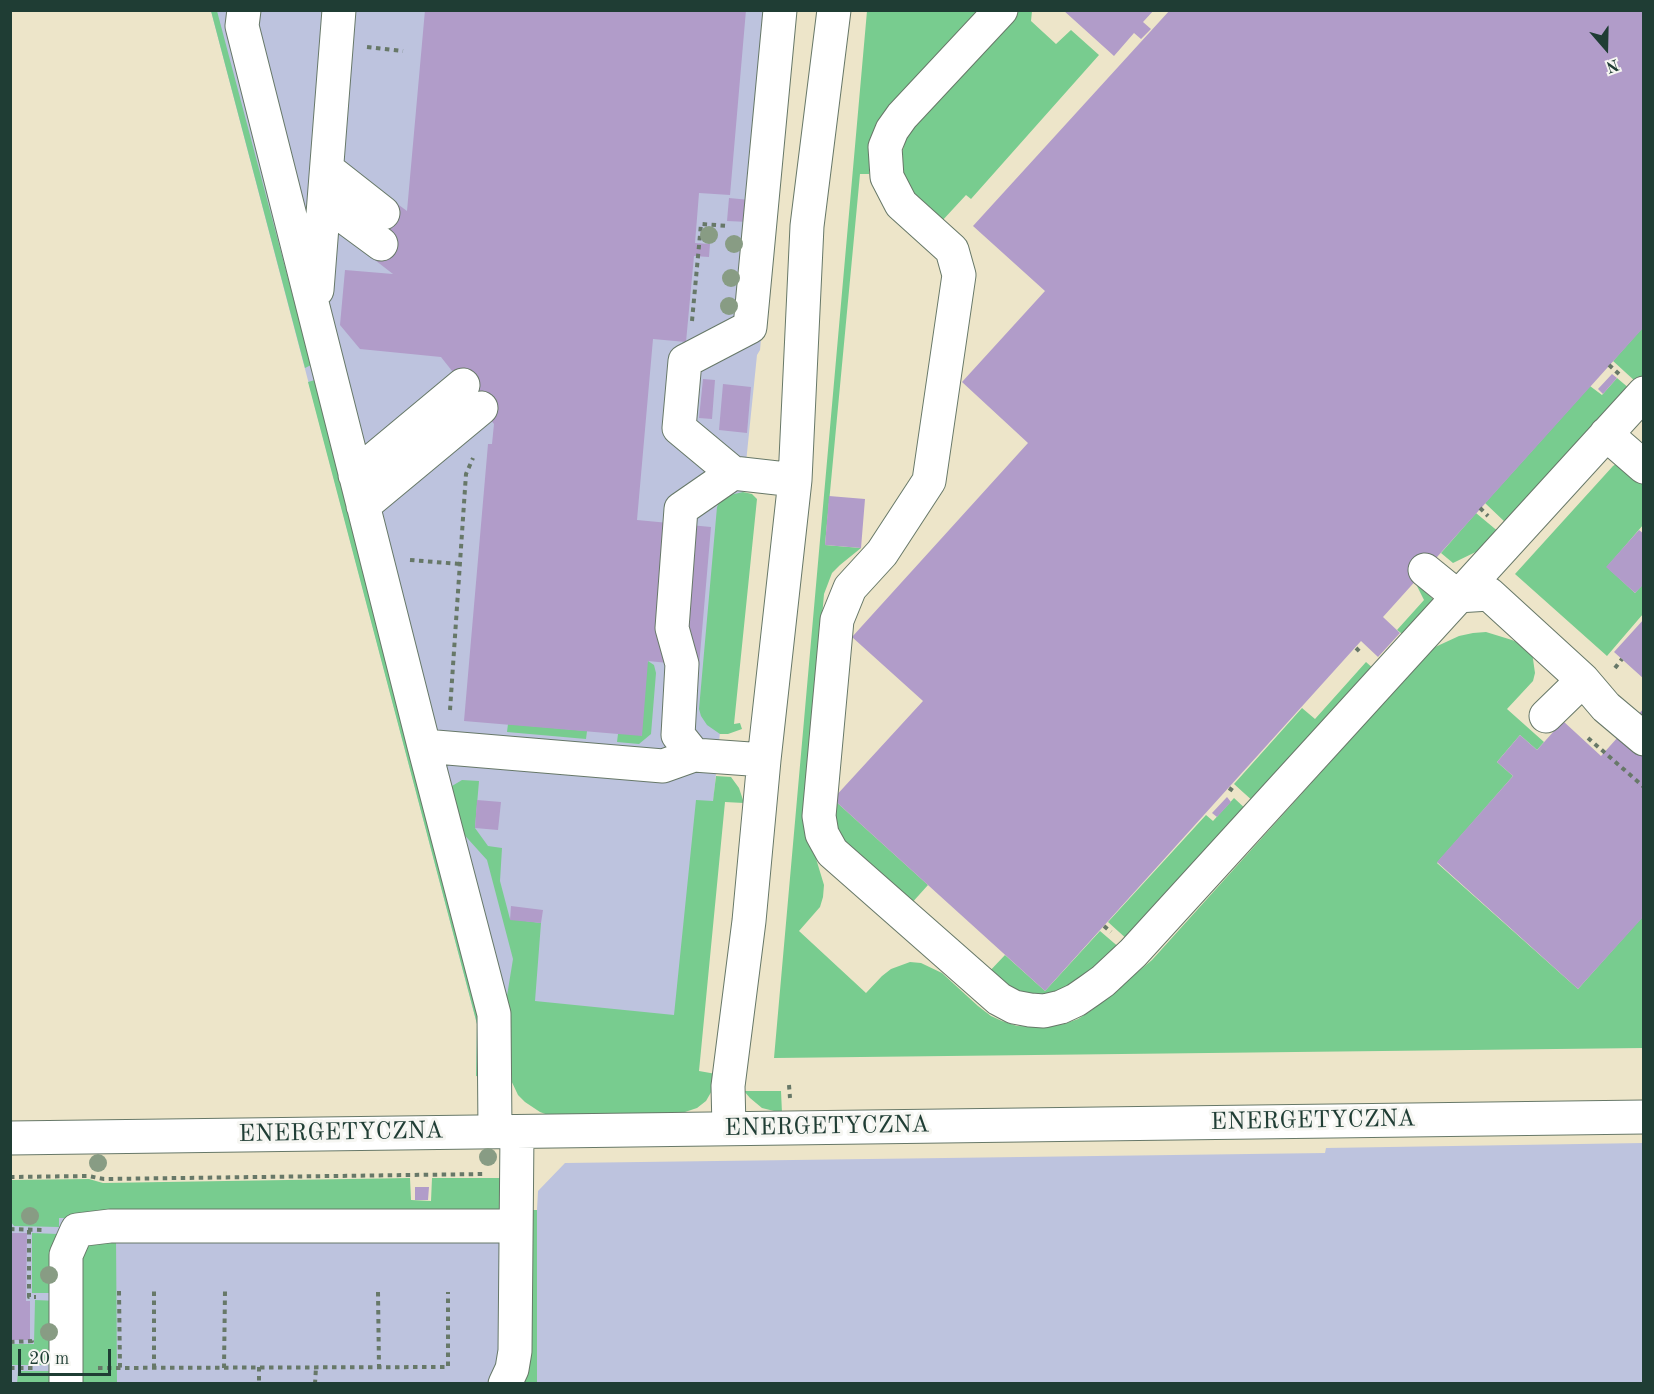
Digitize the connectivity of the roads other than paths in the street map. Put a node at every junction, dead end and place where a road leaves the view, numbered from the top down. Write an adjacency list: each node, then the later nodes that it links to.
1 (244, 10): 8 (street)
2 (339, 10): 6 (street)
3 (780, 10): 11 (street)
4 (834, 10): 13 (street)
5 (1000, 10): 16 (street)
6 (327, 169): 7 (street); 7 (street)
7 (324, 202): 8 (street)
8 (315, 315): 12 (street)
9 (1630, 416): 10 (street); 16 (street)
10 (1644, 467)
11 (733, 473): 13 (street); 21 (street)
12 (355, 475): 14 (street); 14 (street)
13 (795, 480): 22 (street)
14 (363, 506): 20 (street)
15 (1425, 570): 16 (street)
16 (1457, 596): 17 (street)
17 (1583, 680): 18 (street); 19 (street)
18 (1546, 716)
19 (1644, 739)
20 (424, 746): 21 (street); 25 (street)
21 (694, 755): 22 (street)
22 (764, 760): 24 (street)
23 (1644, 1117): 24 (street, ENERGETYCZNA)
24 (729, 1128): 25 (street, ENERGETYCZNA)
25 (506, 1132): 26 (street, ENERGETYCZNA); 27 (street)
26 (10, 1138)
27 (516, 1226): 28 (street); 29 (street)
28 (66, 1376)
29 (505, 1383)

